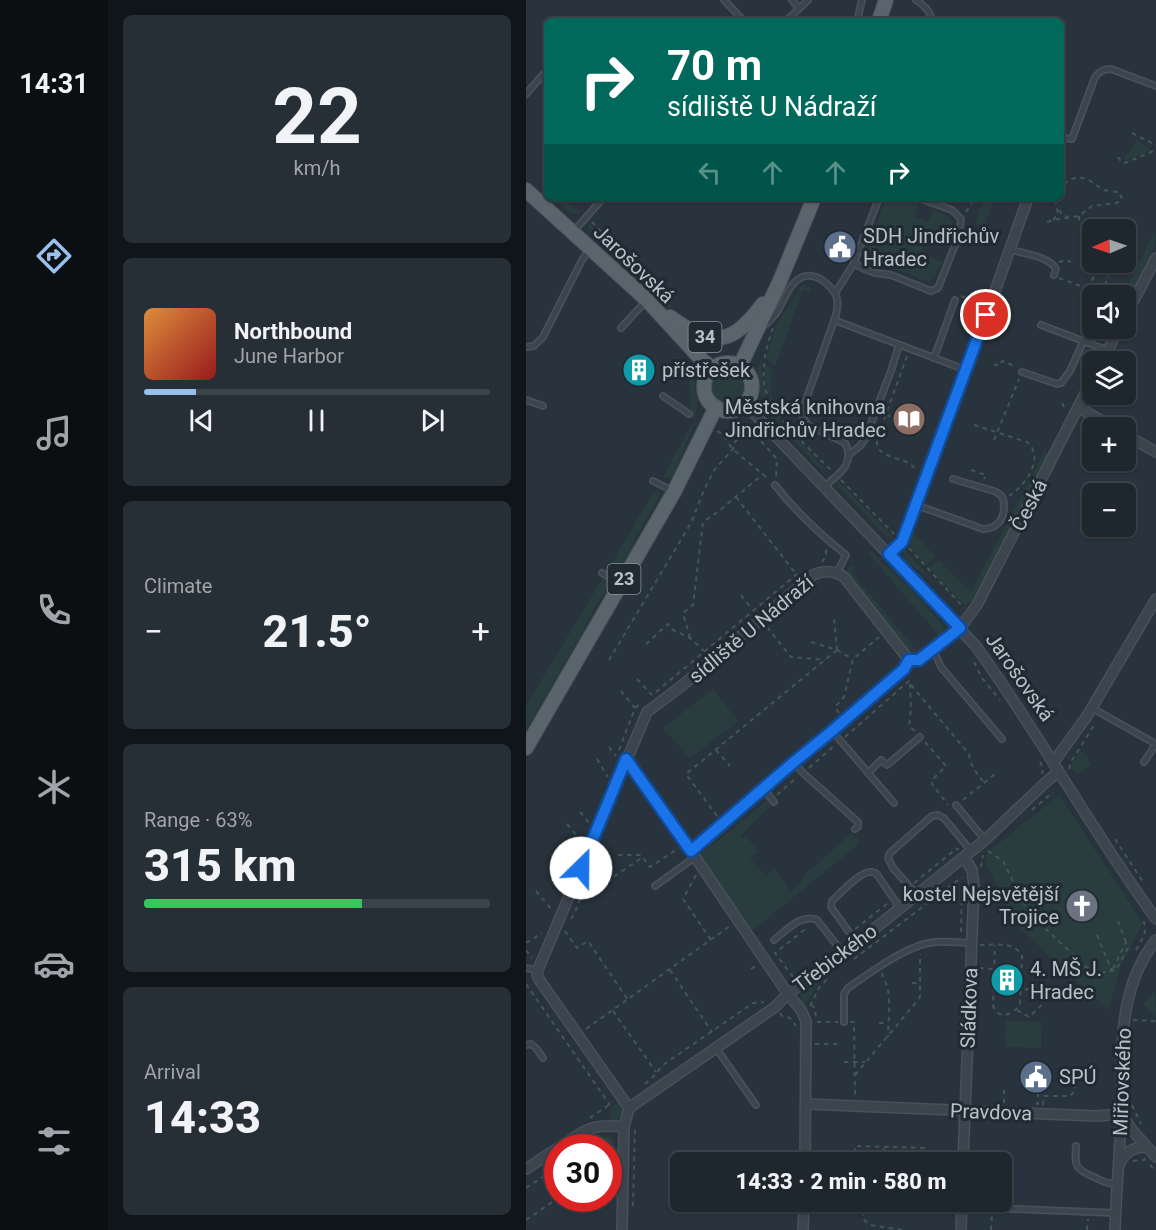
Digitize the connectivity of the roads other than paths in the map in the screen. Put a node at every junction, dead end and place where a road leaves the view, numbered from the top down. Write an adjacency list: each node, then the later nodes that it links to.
1 (724, 0): 8 (lane)
2 (792, 0): 7 (lane)
3 (808, 0): 7 (lane)
4 (862, 0): 10 (lane)
5 (886, 0): 11 (main road)
6 (916, 0): 12 (lane)
7 (799, 8): 9 (lane)
8 (741, 18)
9 (789, 18)
10 (859, 18)
11 (880, 18)
12 (932, 18)
13 (544, 73): 15 (lane)
14 (1156, 86): 16 (lane)
15 (526, 94)
16 (1064, 138)
17 (526, 190): 23 (main road, Jarošovská)
18 (599, 201): 23 (lane)
19 (813, 201): 29 (main road, 34)
20 (878, 201): 27 (lane)
21 (926, 201): 27 (lane)
22 (1027, 201): 25 (street)
23 (573, 232): 24 (main road, Jarošovská)
24 (590, 248): 32 (main road, Jarošovská); 41 (lane)
25 (1009, 249): 28 (lane); 46 (street)
26 (1156, 258): 31 (street)
27 (854, 263): 30 (lane)
28 (1054, 275)
29 (779, 283): 32 (main road, 34); 37 (main road, 34)
30 (836, 292): 34 (lane); 37 (lane)
31 (1136, 296)
32 (647, 300): 36 (lane); 45 (main road, Jarošovská)
33 (955, 300): 43 (lane)
34 (834, 320): 40 (lane); 59 (lane)
35 (1041, 325): 39 (lane)
36 (621, 328)
37 (755, 335): 44 (main road, 34)
38 (1113, 339): 42 (street)
39 (1084, 340): 42 (lane); 47 (lane)
40 (899, 345): 43 (lane); 59 (lane)
41 (526, 347)
42 (1107, 350)
43 (934, 358): 46 (lane)
44 (740, 366): 45 (main road); 51 (main road)
45 (713, 369): 53 (main road)
46 (967, 370): 65 (street)
47 (1022, 372)
48 (663, 396): 55 (lane)
49 (1082, 399): 54 (street, Česká)
50 (526, 400): 52 (lane)
51 (745, 404): 53 (main road); 63 (street, Jarošovská)
52 (543, 406)
53 (716, 407): 64 (main road, 23)
54 (1078, 407): 56 (street); 71 (street, Česká)
55 (690, 414)
56 (1095, 417)
57 (1136, 441): 58 (street)
58 (1156, 452)
59 (849, 454): 63 (lane)
60 (953, 479): 65 (lane)
61 (653, 481): 64 (lane)
62 (775, 484): 68 (lane)
63 (824, 486): 66 (street, Jarošovská)
64 (674, 492): 69 (main road, 23)
65 (916, 505): 66 (street)
66 (889, 554): 71 (street, Jarošovská)
67 (602, 573): 69 (lane)
68 (837, 573): 73 (street, sídliště U Nádraží); 79 (street, sídliště U Nádraží)
69 (622, 583): 78 (main road, 23)
70 (1156, 599): 74 (street)
71 (960, 628): 72 (street); 82 (street, Jarošovská)
72 (933, 649): 73 (street); 77 (lane)
73 (909, 660): 75 (street)
74 (1092, 708): 81 (lane); 82 (street)
75 (832, 731): 80 (street); 84 (lane)
76 (920, 737): 84 (lane)
77 (1002, 739)
78 (526, 748)
79 (626, 759): 91 (street); 103 (street, sídliště U Nádraží)
80 (794, 762): 85 (street); 89 (lane)
81 (1144, 762)
82 (1053, 763): 83 (street, Jarošovská)
83 (1058, 772): 90 (street, Třebického); 96 (street, Jarošovská)
84 (868, 773): 87 (lane)
85 (763, 788): 86 (lane); 91 (street)
86 (773, 800)
87 (894, 803)
88 (956, 805): 90 (lane)
89 (855, 829)
90 (985, 840): 92 (street, Třebického)
91 (693, 854): 93 (lane); 104 (street)
92 (967, 854): 94 (street, Třebického); 94 (lane); 100 (street, Sládkova)
93 (655, 886)
94 (917, 895): 95 (street, Třebického)
95 (900, 908): 99 (street, Třebického); 99 (lane)
96 (1156, 919)
97 (774, 940): 101 (lane)
98 (1156, 940): 113 (street, Miřiovského)
99 (857, 943): 101 (street, Třebického)
100 (976, 944): 105 (lane); 112 (street, Sládkova)
101 (843, 954): 104 (street, Třebického)
102 (526, 969): 103 (lane)
103 (537, 972): 111 (street)
104 (788, 994): 107 (street, Třebického); 109 (street)
105 (844, 1022)
106 (526, 1045): 108 (lane)
107 (716, 1048): 110 (lane); 111 (street, Třebického)
108 (543, 1058)
109 (806, 1104): 112 (street, Pravdova); 118 (street)
110 (756, 1105)
111 (629, 1108): 114 (street)
112 (965, 1111): 113 (street, Pravdova); 119 (street, Sládkova)
113 (1121, 1114): 117 (street); 122 (street, Miřiovského)
114 (624, 1127): 115 (street); 129 (street)
115 (579, 1134)
116 (1076, 1146): 124 (lane)
117 (1146, 1147): 121 (street); 122 (street)
118 (805, 1152)
119 (963, 1152)
120 (544, 1157): 123 (street)
121 (1156, 1157)
122 (1124, 1165): 124 (street, Miřiovského)
123 (526, 1169)
124 (1117, 1184): 128 (street, Miřiovského)
125 (1012, 1209): 128 (lane)
126 (804, 1212): 130 (street)
127 (962, 1212): 131 (street)
128 (1116, 1213): 132 (street, Miřiovského)
129 (622, 1230)
130 (803, 1230)
131 (961, 1230)
132 (1115, 1230)

